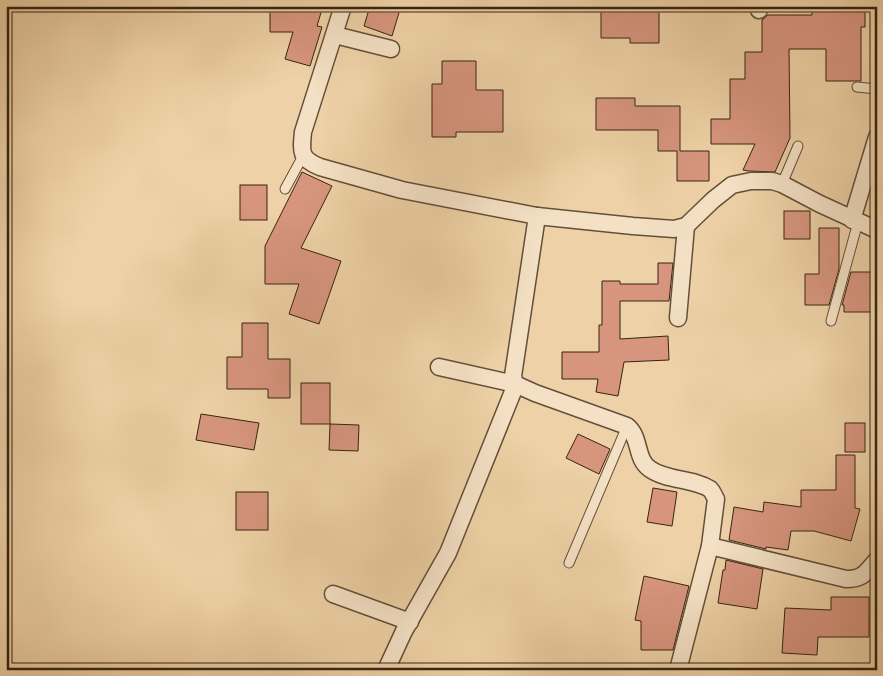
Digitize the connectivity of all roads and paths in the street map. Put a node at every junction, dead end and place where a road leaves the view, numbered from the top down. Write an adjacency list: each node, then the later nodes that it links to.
1 (343, 6): 2 (street)
2 (335, 35): 3 (street); 8 (street)
3 (391, 49)
4 (857, 87): 5 (lane)
5 (877, 89)
6 (877, 137): 12 (street)
7 (798, 146): 9 (lane)
8 (303, 156): 10 (lane); 11 (street)
9 (782, 184): 12 (street); 13 (street)
10 (285, 189)
11 (537, 216): 13 (street); 18 (street)
12 (855, 221): 14 (street); 16 (lane)
13 (686, 226): 15 (street)
14 (877, 230)
15 (678, 318)
16 (831, 321)
17 (439, 367): 18 (street)
18 (515, 384): 19 (street); 24 (street)
19 (627, 426): 20 (street); 22 (lane)
20 (710, 546): 21 (street); 26 (street)
21 (877, 560)
22 (569, 563)
23 (333, 594): 24 (street)
24 (410, 622): 25 (street)
25 (386, 670)
26 (678, 670)

